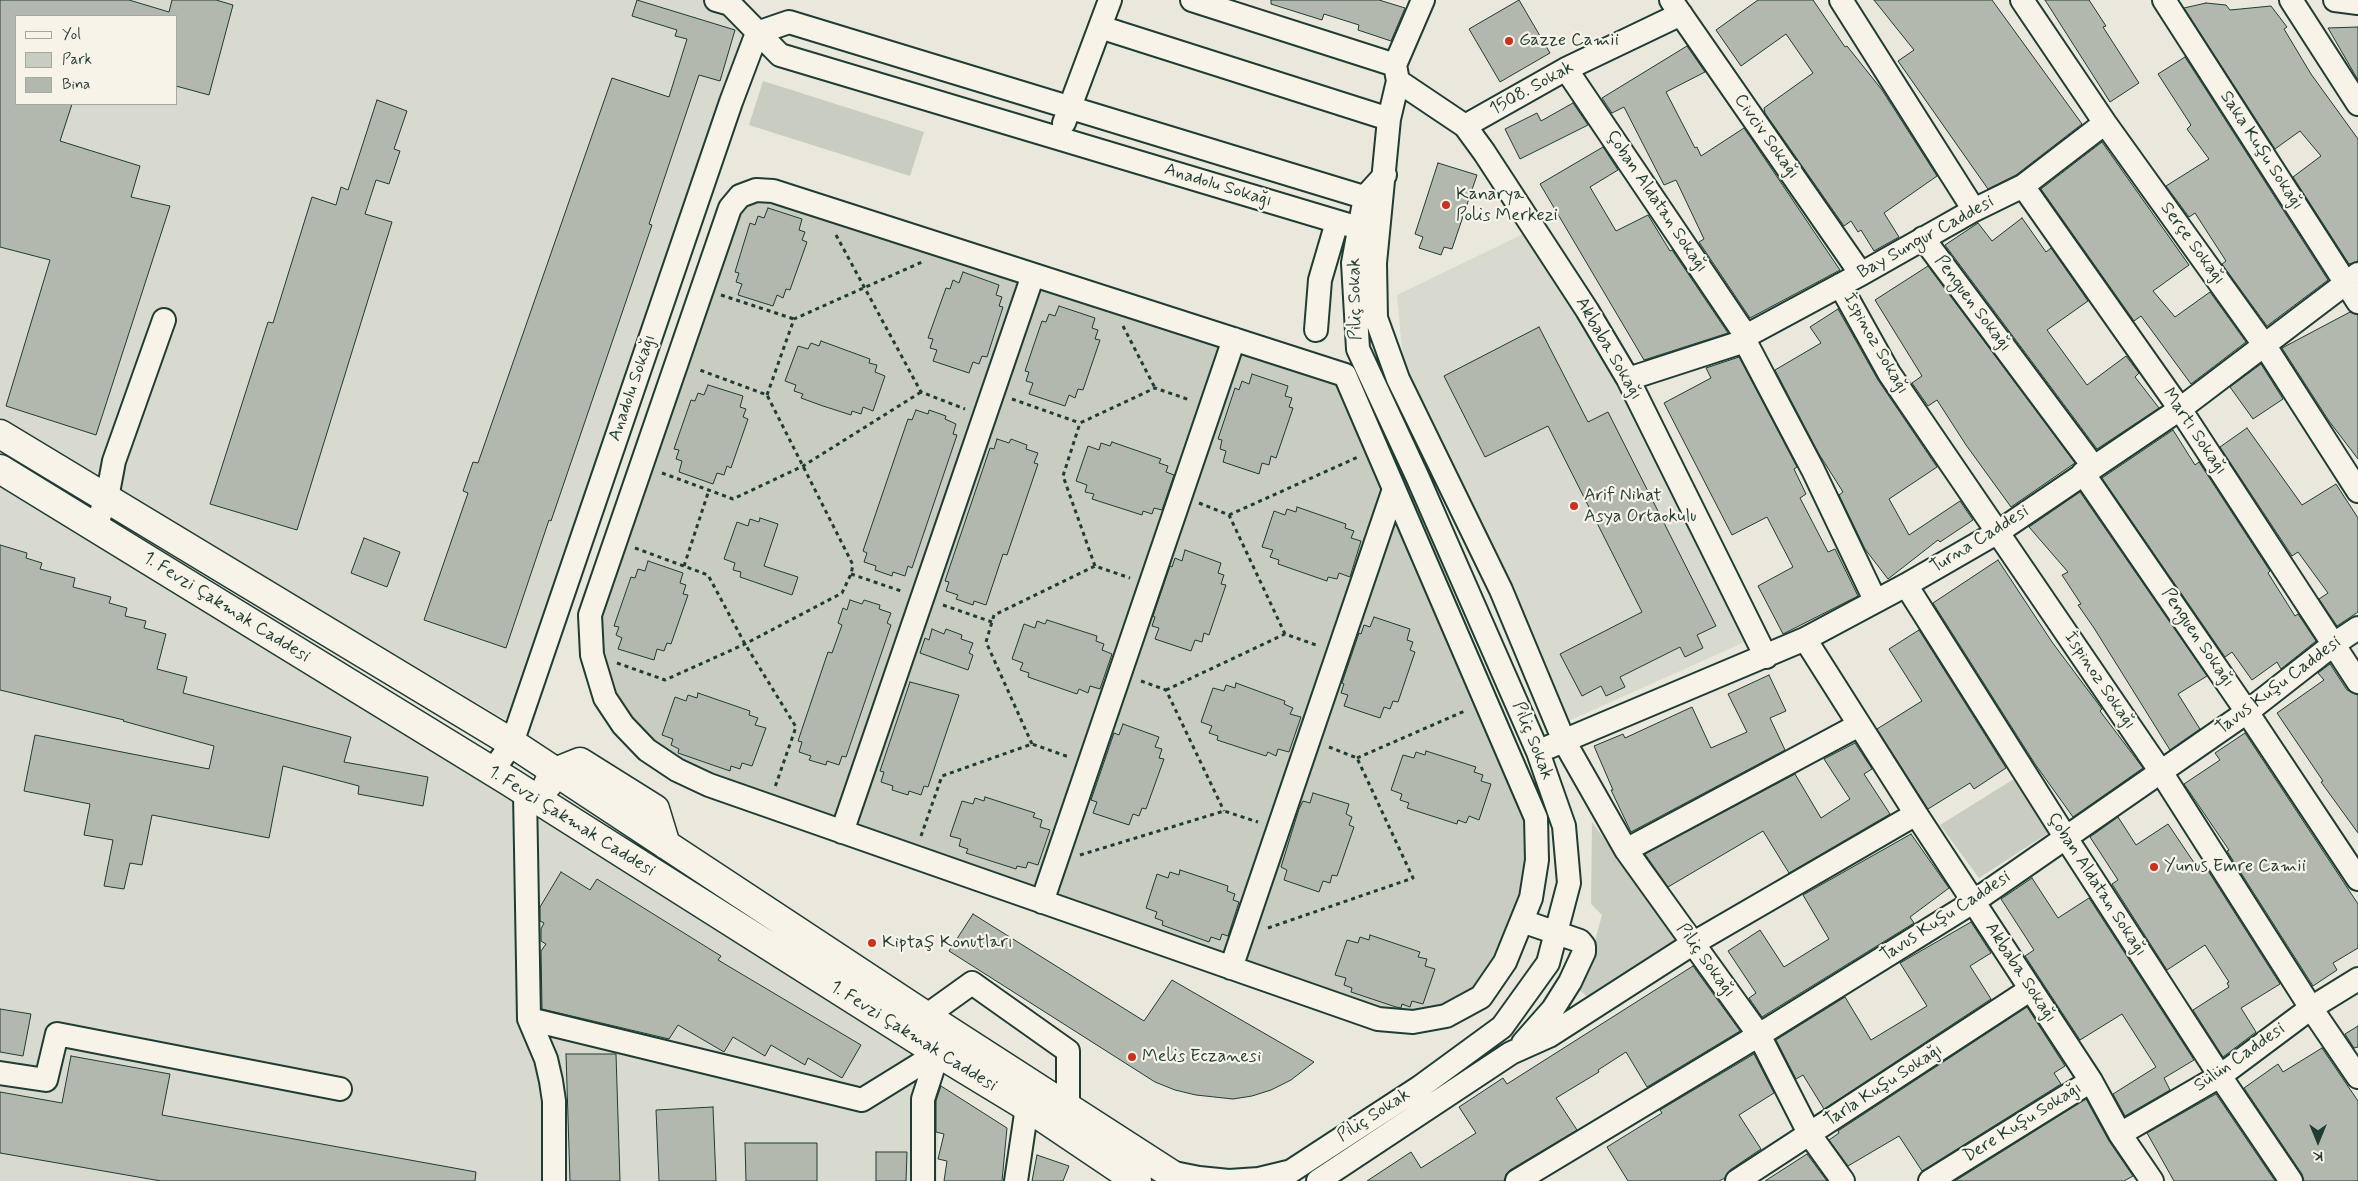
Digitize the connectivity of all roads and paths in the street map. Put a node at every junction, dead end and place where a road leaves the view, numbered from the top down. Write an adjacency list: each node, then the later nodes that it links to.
1 (716, 0): 13 (street)
2 (1110, 0): 12 (street)
3 (1192, 0): 15 (street, Akbaba Sokağı)
4 (1423, 0): 15 (street)
5 (1841, 0): 25 (street)
6 (2022, 0): 19 (street, Serçe Sokağı)
7 (2164, 0): 33 (street, Saka Kuşu Sokağı)
8 (2291, 0): 16 (street)
9 (2335, 0): 10 (street)
10 (2358, 3)
11 (1676, 7): 14 (street, 1508. Sokak); 31 (street, Civciv Sokağı)
12 (1100, 26): 17 (street); 18 (street)
13 (757, 34): 17 (street, Anadolu Sokağı); 21 (street, Anadolu Sokağı); 89 (street, Anadolu Sokağı)
14 (1566, 69): 20 (street, 1508. Sokak); 41 (street, Çoban Aldatan Sokağı)
15 (1396, 73): 18 (street); 20 (street, Akbaba Sokağı)
16 (2358, 104)
17 (1069, 109): 21 (street); 23 (street, Anadolu Sokağı)
18 (1389, 119): 23 (street)
19 (2105, 123): 22 (street, Bay Sungur Caddesi); 42 (street, Serçe Sokağı)
20 (1465, 126): 44 (street, Akbaba Sokağı)
21 (1058, 137): 26 (street, Anadolu Sokağı)
22 (2023, 186): 25 (street, Bay Sungur Caddesi); 50 (street, Martı Sokağı)
23 (1373, 199): 27 (street, Piliç Sokak)
24 (820, 206): 29 (street); 34 (street); 35 (path)
25 (1974, 210): 28 (street, Bay Sungur Caddesi)
26 (1338, 222): 27 (street, Anadolu Sokağı); 39 (street)
27 (1369, 231): 88 (street, Piliç Sokak); 91 (street, Piliç Sokak)
28 (1924, 238): 31 (street, Bay Sungur Caddesi); 58 (street, Penguen Sokağı)
29 (952, 249): 30 (street); 35 (path)
30 (1033, 274): 36 (street); 47 (street)
31 (1862, 274): 32 (street, Bay Sungur Caddesi)
32 (1840, 285): 41 (street, Bay Sungur Caddesi); 66 (street, İspinoz Sokağı)
33 (2354, 286): 42 (street, Turna Caddesi)
34 (702, 288): 38 (path); 43 (street)
35 (864, 288): 38 (path); 46 (path)
36 (1109, 299): 40 (street); 45 (path)
37 (164, 320): 63 (street)
38 (794, 320): 48 (path)
39 (1316, 330)
40 (1234, 339): 49 (street); 54 (street)
41 (1746, 339): 44 (street, Bay Sungur Caddesi); 72 (street, Çoban Aldatan Sokağı)
42 (2265, 346): 50 (street, Turna Caddesi); 61 (street, Serçe Sokağı)
43 (677, 362): 48 (path); 55 (street)
44 (1628, 379): 80 (street, Akbaba Sokağı)
45 (1155, 388): 49 (path); 52 (path)
46 (921, 392): 51 (path); 56 (path)
47 (992, 393): 51 (street); 52 (path)
48 (767, 395): 56 (path)
49 (1211, 406): 62 (street)
50 (2180, 409): 58 (street, Turna Caddesi); 77 (street, Martı Sokağı)
51 (984, 417): 103 (street)
52 (1080, 423): 69 (path)
53 (0, 434): 63 (main road)
54 (1377, 448): 59 (street); 64 (path)
55 (641, 466): 60 (path); 67 (street)
56 (803, 466): 60 (path); 76 (path)
57 (0, 469): 65 (main road, 1. Fevzi Çakmak Caddesi)
58 (2088, 470): 66 (street, Turna Caddesi); 85 (street, Penguen Sokağı)
59 (1394, 489): 78 (street); 84 (street)
60 (709, 490): 68 (path)
61 (2358, 492)
62 (1180, 496): 64 (path); 70 (street)
63 (106, 498): 65 (street); 89 (main road)
64 (1229, 514): 74 (path)
65 (95, 527): 94 (main road, 1. Fevzi Çakmak Caddesi)
66 (1998, 532): 71 (street, Turna Caddesi); 96 (street, İspinoz Sokağı)
67 (616, 541): 68 (path); 79 (street)
68 (684, 566): 76 (path)
69 (1096, 566): 70 (path); 90 (path)
70 (1150, 585): 81 (street)
71 (1906, 585): 72 (street, Turna Caddesi); 104 (street, Çoban Aldatan Sokağı)
72 (1876, 600): 75 (street, Turna Caddesi)
73 (2358, 628): 77 (street, Tavus Kuşu Caddesi)
74 (1285, 634): 78 (path); 83 (path)
75 (1805, 639): 80 (street, Turna Caddesi); 86 (street, Akbaba Sokağı)
76 (745, 644): 79 (path); 98 (path)
77 (2334, 644): 82 (street, Martı Sokağı); 85 (street, Tavus Kuşu Caddesi)
78 (1338, 654): 87 (street)
79 (592, 655): 98 (street)
80 (1766, 657): 88 (street, Turna Caddesi)
81 (1120, 673): 83 (path); 93 (street)
82 (2358, 682)
83 (1166, 690): 100 (path)
84 (1486, 701): 92 (path); 111 (street)
85 (2247, 712): 96 (street, Tavus Kuşu Caddesi); 108 (street, Penguen Sokağı)
86 (1859, 725): 101 (street, Akbaba Sokağı); 105 (street)
87 (1309, 739): 92 (path); 102 (street)
88 (1564, 741): 91 (street, Turna Caddesi); 105 (street, Piliç Sokağı)
89 (512, 743): 94 (street, Anadolu Sokağı); 95 (main road)
90 (1032, 744): 93 (path); 106 (path)
91 (1538, 752): 112 (street, Piliç Sokak)
92 (1357, 758): 113 (path)
93 (1089, 764): 107 (street)
94 (492, 772): 97 (main road, 1. Fevzi Çakmak Caddesi)
95 (555, 772): 99 (main road); 119 (main road)
96 (2161, 772): 104 (street, Tavus Kuşu Caddesi); 118 (street, İspinoz Sokağı)
97 (525, 792): 99 (main road, 1. Fevzi Çakmak Caddesi); 120 (street)
98 (769, 806): 103 (street)
99 (549, 808): 122 (main road, 1. Fevzi Çakmak Caddesi)
100 (1224, 811): 102 (path); 107 (path)
101 (1916, 814): 110 (street, Akbaba Sokağı); 114 (street)
102 (1278, 829): 113 (street)
103 (842, 832): 106 (street)
104 (2066, 838): 110 (street, Tavus Kuşu Caddesi); 125 (street, Çoban Aldatan Sokağı)
105 (1626, 850): 114 (street, Piliç Sokağı)
106 (913, 857): 109 (street)
107 (1055, 862): 109 (street)
108 (2358, 879)
109 (1042, 902): 115 (street)
110 (1973, 902): 117 (street, Akbaba Sokağı); 121 (street, Tavus Kuşu Caddesi)
111 (1522, 921): 112 (street); 115 (street)
112 (1557, 932): 123 (street); 131 (street, Piliç Sokak)
113 (1241, 937): 115 (street)
114 (1692, 944): 121 (street, Piliç Sokağı); 123 (street)
115 (1231, 968)
116 (2358, 979): 118 (street, Sülün Caddesi)
117 (2031, 989): 127 (street, Akbaba Sokağı); 134 (street, Tarla Kuşu Sokağı)
118 (2311, 1008): 125 (street, Sülün Caddesi); 126 (street, İspinoz Sokağı)
119 (926, 1016): 129 (main road); 129 (street)
120 (529, 1019): 122 (street); 138 (street)
121 (1759, 1035): 134 (street, Piliç Sokağı); 143 (street, Tavus Kuşu Caddesi)
122 (938, 1053): 130 (main road, 1. Fevzi Çakmak Caddesi); 139 (street)
123 (1511, 1053): 132 (street)
124 (0, 1073): 128 (street)
125 (2220, 1076): 133 (street, Sülün Caddesi); 147 (street, Çoban Aldatan Sokağı)
126 (2358, 1077)
127 (2090, 1081): 133 (street, Akbaba Sokağı); 146 (street, Dere Kuşu Sokağı)
128 (340, 1089)
129 (1068, 1106): 135 (main road)
130 (1027, 1107): 140 (street); 141 (main road, 1. Fevzi Çakmak Caddesi)
131 (1384, 1110): 132 (street); 136 (street, Piliç Sokak)
132 (1397, 1129): 142 (street)
133 (2120, 1134): 137 (street, Akbaba Sokağı)
134 (1810, 1135): 144 (street, Tarla Kuşu Sokağı); 145 (street, Piliç Sokağı)
135 (1176, 1176): 136 (street, Piliç Sokak)
136 (1282, 1176)
137 (2145, 1179)
138 (554, 1181)
139 (923, 1181)
140 (1016, 1181)
141 (1137, 1181)
142 (1318, 1181)
143 (1517, 1181)
144 (1737, 1181)
145 (1843, 1181)
146 (1930, 1181)
147 (2291, 1181)

